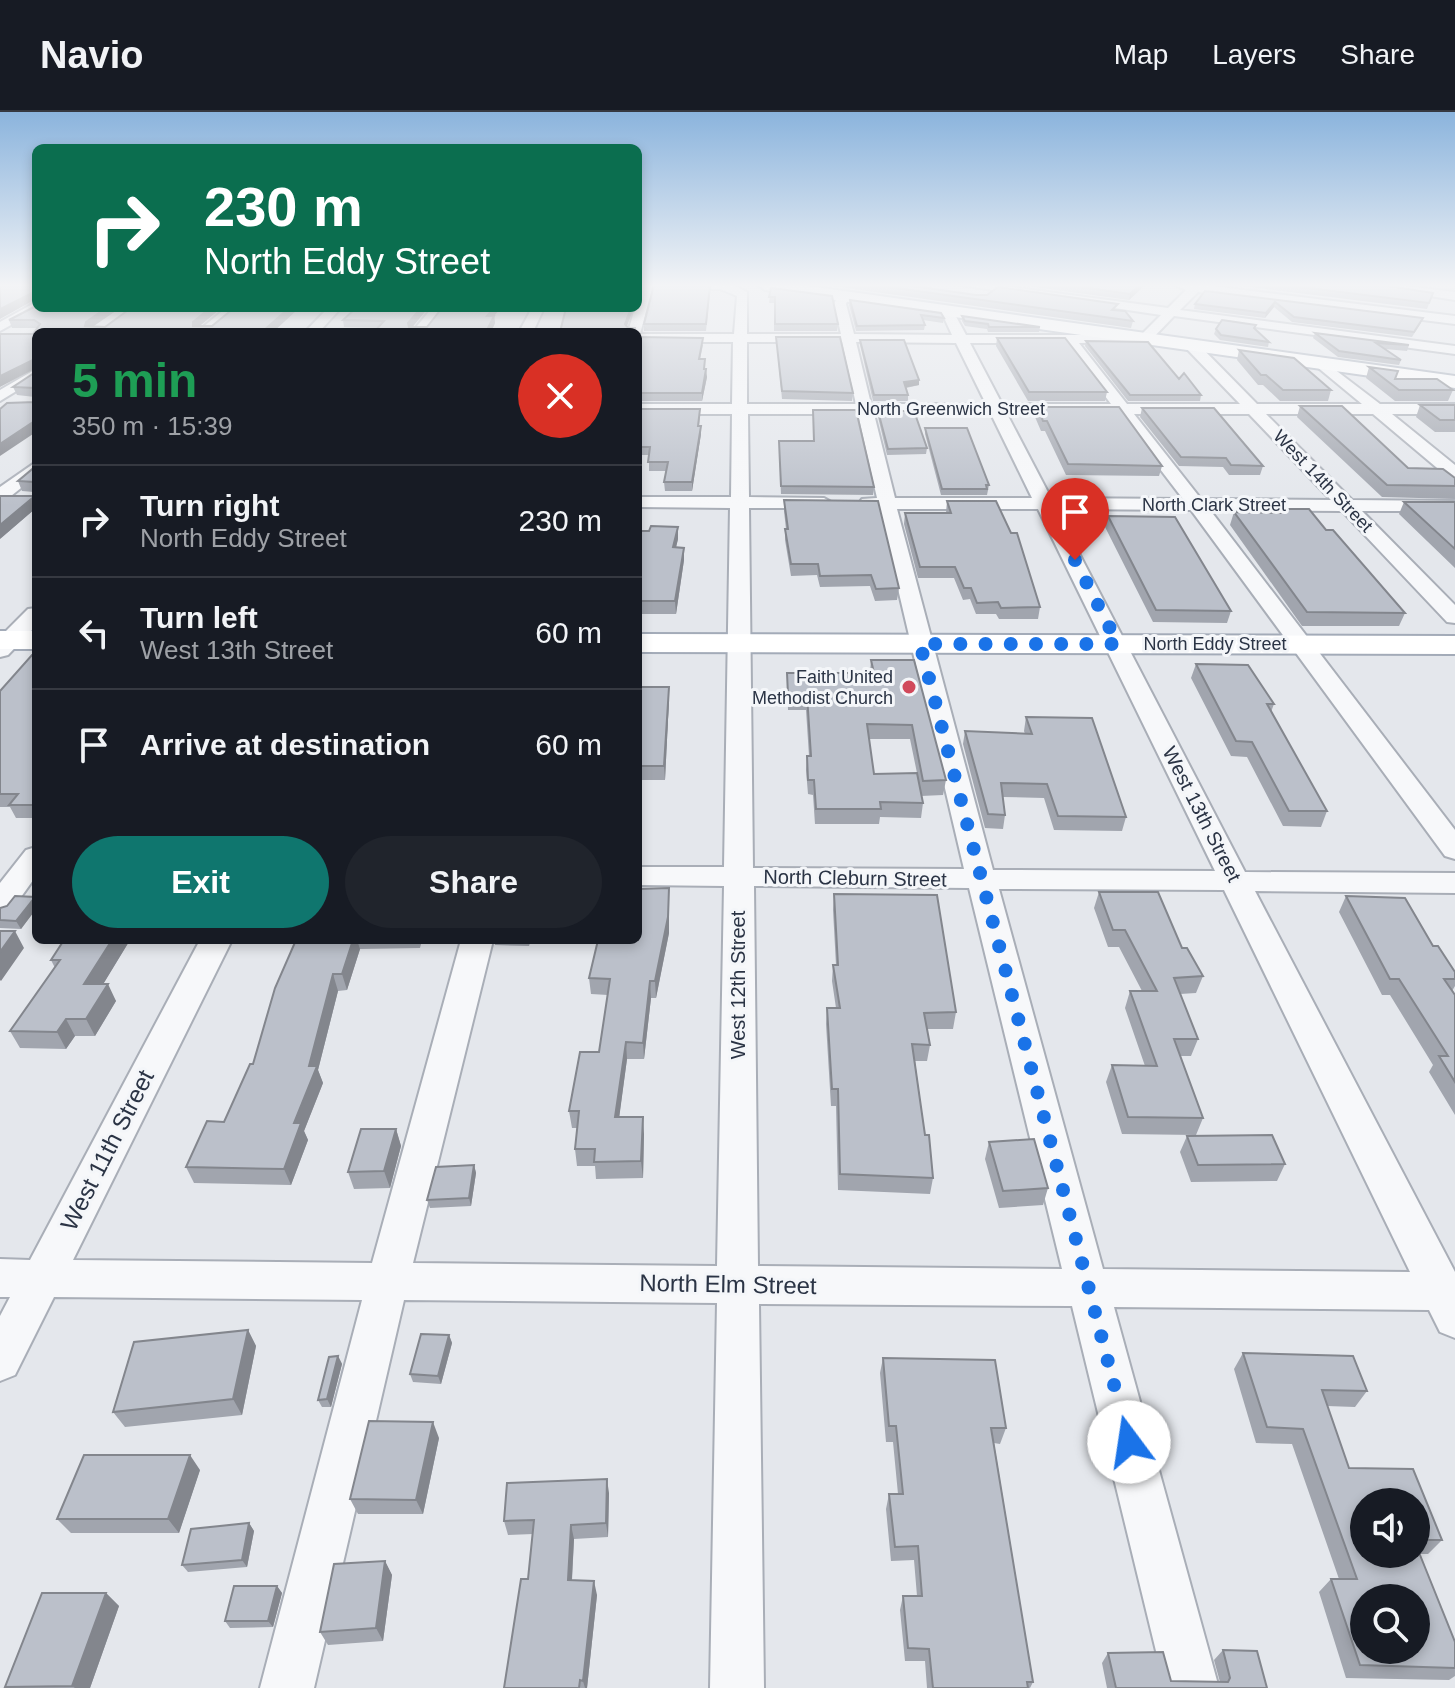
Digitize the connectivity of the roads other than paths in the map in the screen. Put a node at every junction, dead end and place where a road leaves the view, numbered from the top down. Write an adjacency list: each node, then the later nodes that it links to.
1 (740, 359): 16 (street, West 12th Street)
2 (853, 359): 17 (street)
3 (972, 359): 18 (street, West 13th Street)
4 (1084, 359): 19 (street)
5 (1204, 359): 20 (street, West 14th Street)
6 (1289, 359): 8 (main road)
7 (1437, 359): 10 (street)
8 (1321, 363): 10 (main road); 21 (street)
9 (32, 376): 12 (street)
10 (1431, 378): 11 (main road)
11 (1455, 382)
12 (0, 397)
13 (0, 404): 14 (street)
14 (24, 404)
15 (642, 409): 16 (street, North Greenwich Street)
16 (740, 409): 17 (street, North Greenwich Street); 28 (street, West 12th Street)
17 (865, 409): 18 (street, North Greenwich Street); 29 (street)
18 (998, 409): 19 (street, North Greenwich Street); 30 (street, West 13th Street)
19 (1122, 409): 20 (street, North Greenwich Street); 31 (street)
20 (1253, 409): 21 (street, North Greenwich Street); 32 (street, West 14th Street)
21 (1376, 409): 22 (street, North Greenwich Street); 24 (street)
22 (1455, 409)
23 (32, 470): 25 (street)
24 (1455, 474)
25 (0, 498): 26 (street)
26 (24, 499)
27 (642, 502): 28 (street, North Clark Street)
28 (740, 503): 29 (street, North Clark Street); 38 (street, West 12th Street)
29 (887, 503): 30 (street, North Clark Street); 39 (street)
30 (1046, 504): 31 (street, North Clark Street); 40 (street, West 13th Street)
31 (1196, 505): 32 (street, North Clark Street); 41 (street)
32 (1347, 506): 33 (street, North Clark Street); 34 (street, West 14th Street)
33 (1455, 506)
34 (1455, 617)
35 (32, 618): 36 (street)
36 (11, 642)
37 (642, 643): 38 (main road, North Eddy Street)
38 (740, 644): 39 (main road, North Eddy Street); 46 (street, West 12th Street)
39 (920, 644): 40 (main road, North Eddy Street); 47 (street)
40 (1118, 644): 41 (main road, North Eddy Street); 48 (street, West 13th Street)
41 (1303, 644): 42 (main road, North Eddy Street); 43 (street)
42 (1455, 645)
43 (1455, 850)
44 (25, 864): 50 (street)
45 (642, 876): 46 (street, North Cleburn Street)
46 (738, 877): 47 (street, North Cleburn Street); 56 (street, West 12th Street)
47 (982, 880): 48 (street, North Cleburn Street); 57 (street)
48 (1236, 882): 49 (street, North Cleburn Street); 58 (street, West 13th Street)
49 (1455, 883)
50 (0, 904)
51 (214, 944): 54 (street, West 11th Street)
52 (476, 944): 55 (street)
53 (0, 1278): 54 (street, North Elm Street)
54 (41, 1278): 55 (street, North Elm Street); 59 (street, West 11th Street)
55 (388, 1281): 56 (street, North Elm Street); 60 (street)
56 (736, 1284): 57 (street, North Elm Street); 61 (street, West 12th Street)
57 (1090, 1287): 58 (street, North Elm Street); 62 (street)
58 (1450, 1300)
59 (0, 1360)
60 (287, 1688)
61 (737, 1688)
62 (1192, 1688)

